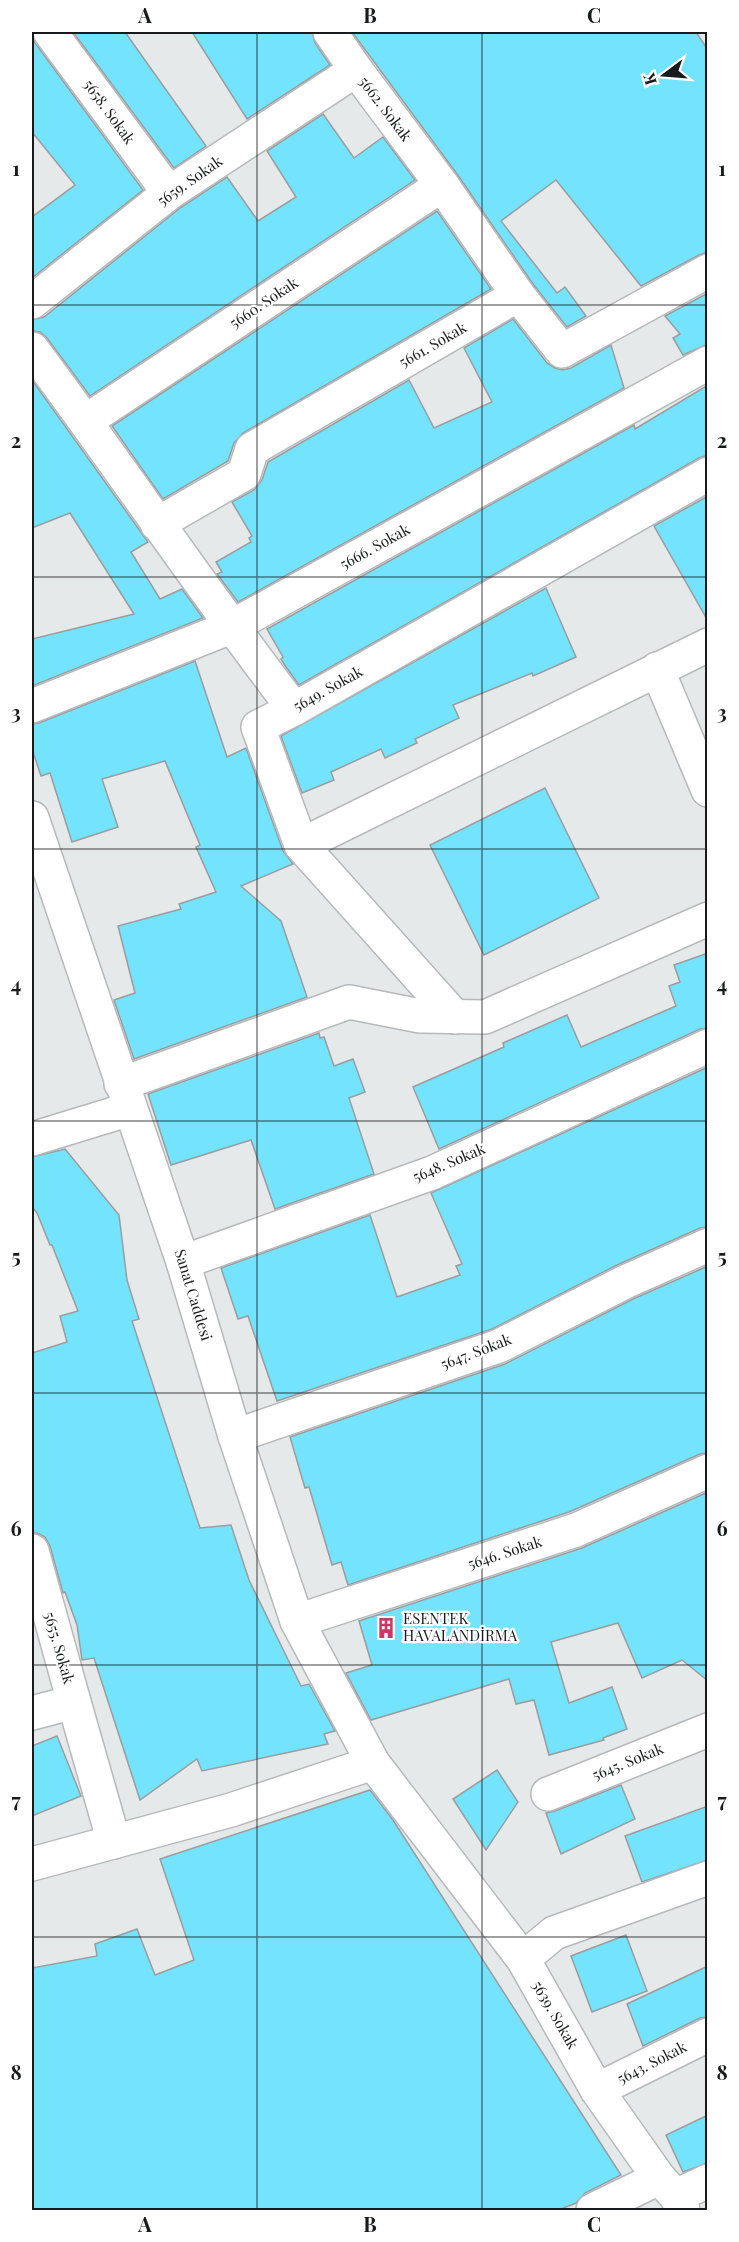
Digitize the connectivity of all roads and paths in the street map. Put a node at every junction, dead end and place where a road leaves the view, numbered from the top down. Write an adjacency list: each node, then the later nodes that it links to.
1 (50, 32): 5 (street, 5658. Sokak)
2 (330, 32): 3 (street, 5662. Sokak)
3 (356, 70): 4 (street, 5662. Sokak); 5 (street, 5659. Sokak)
4 (442, 185): 7 (street, 5662. Sokak); 11 (street, 5660. Sokak)
5 (169, 194): 8 (street, 5659. Sokak)
6 (708, 271): 7 (street)
7 (518, 295): 13 (street, 5661. Sokak)
8 (32, 302)
9 (32, 349): 11 (street)
10 (708, 363): 14 (street, 5666. Sokak)
11 (86, 421): 13 (street)
12 (708, 474): 18 (street, 5649. Sokak)
13 (157, 525): 14 (street)
14 (231, 627): 17 (street, 5666. Sokak); 18 (street)
15 (708, 645): 16 (street)
16 (657, 669): 19 (street); 21 (street)
17 (32, 706)
18 (294, 709): 21 (street, 5649. Sokak)
19 (708, 790)
20 (32, 818): 25 (street, Sanat Caddesi)
21 (301, 845): 23 (street, 5649. Sokak)
22 (708, 919): 23 (street)
23 (455, 1017): 25 (street)
24 (708, 1046): 28 (street, 5648. Sokak)
25 (125, 1096): 26 (street); 28 (street, Sanat Caddesi)
26 (32, 1139)
27 (708, 1245): 29 (street, 5647. Sokak)
28 (183, 1262): 29 (street, Sanat Caddesi)
29 (235, 1436): 32 (street, Sanat Caddesi)
30 (708, 1472): 32 (street, 5646. Sokak)
31 (32, 1551): 33 (street, 5655. Sokak)
32 (297, 1621): 36 (street, Sanat Caddesi)
33 (74, 1702): 34 (street, 5655. Sokak); 38 (street)
34 (32, 1713)
35 (708, 1730): 37 (street, 5645. Sokak)
36 (373, 1763): 38 (street); 41 (street, 5639. Sokak)
37 (548, 1794)
38 (114, 1842): 39 (street)
39 (32, 1864)
40 (708, 1878): 41 (street)
41 (523, 1959): 43 (street, 5639. Sokak)
42 (708, 2035): 43 (street, 5643. Sokak)
43 (597, 2090): 45 (street, 5639. Sokak)
44 (708, 2181): 45 (street)
45 (673, 2195): 46 (street)
46 (593, 2211)

